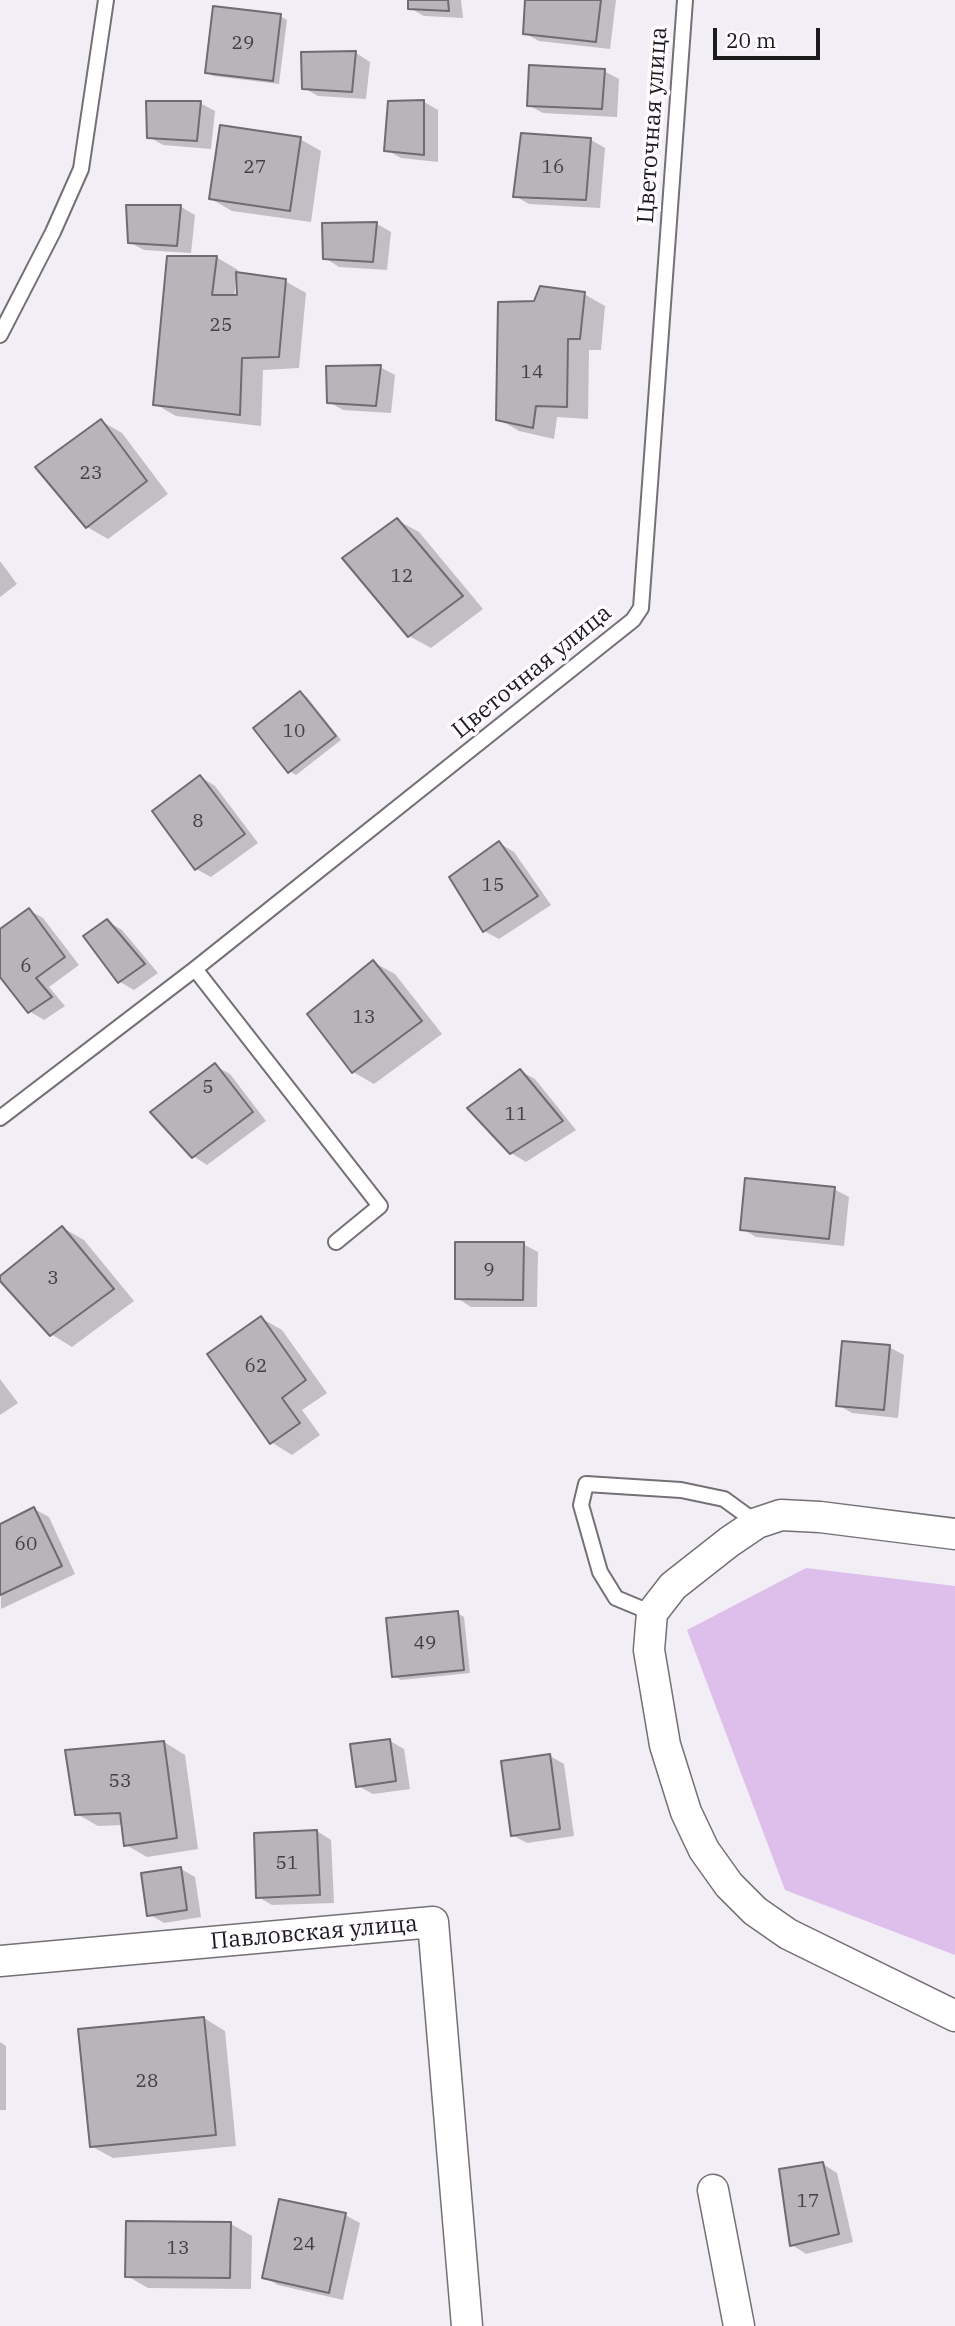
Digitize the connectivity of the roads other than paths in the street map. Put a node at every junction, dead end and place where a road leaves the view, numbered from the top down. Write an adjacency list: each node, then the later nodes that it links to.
1 (106, 0): 3 (lane)
2 (685, 0): 4 (lane, Цветочная улица)
3 (0, 335)
4 (195, 969): 5 (lane, Цветочная улица); 6 (lane)
5 (0, 1118)
6 (336, 1242)
7 (757, 1523): 8 (street); 9 (street); 9 (lane)
8 (955, 1534)
9 (652, 1613): 11 (street)
10 (0, 1961): 13 (street, Павловская улица)
11 (955, 2016)
12 (713, 2190): 14 (street)
13 (467, 2326)
14 (739, 2326)

